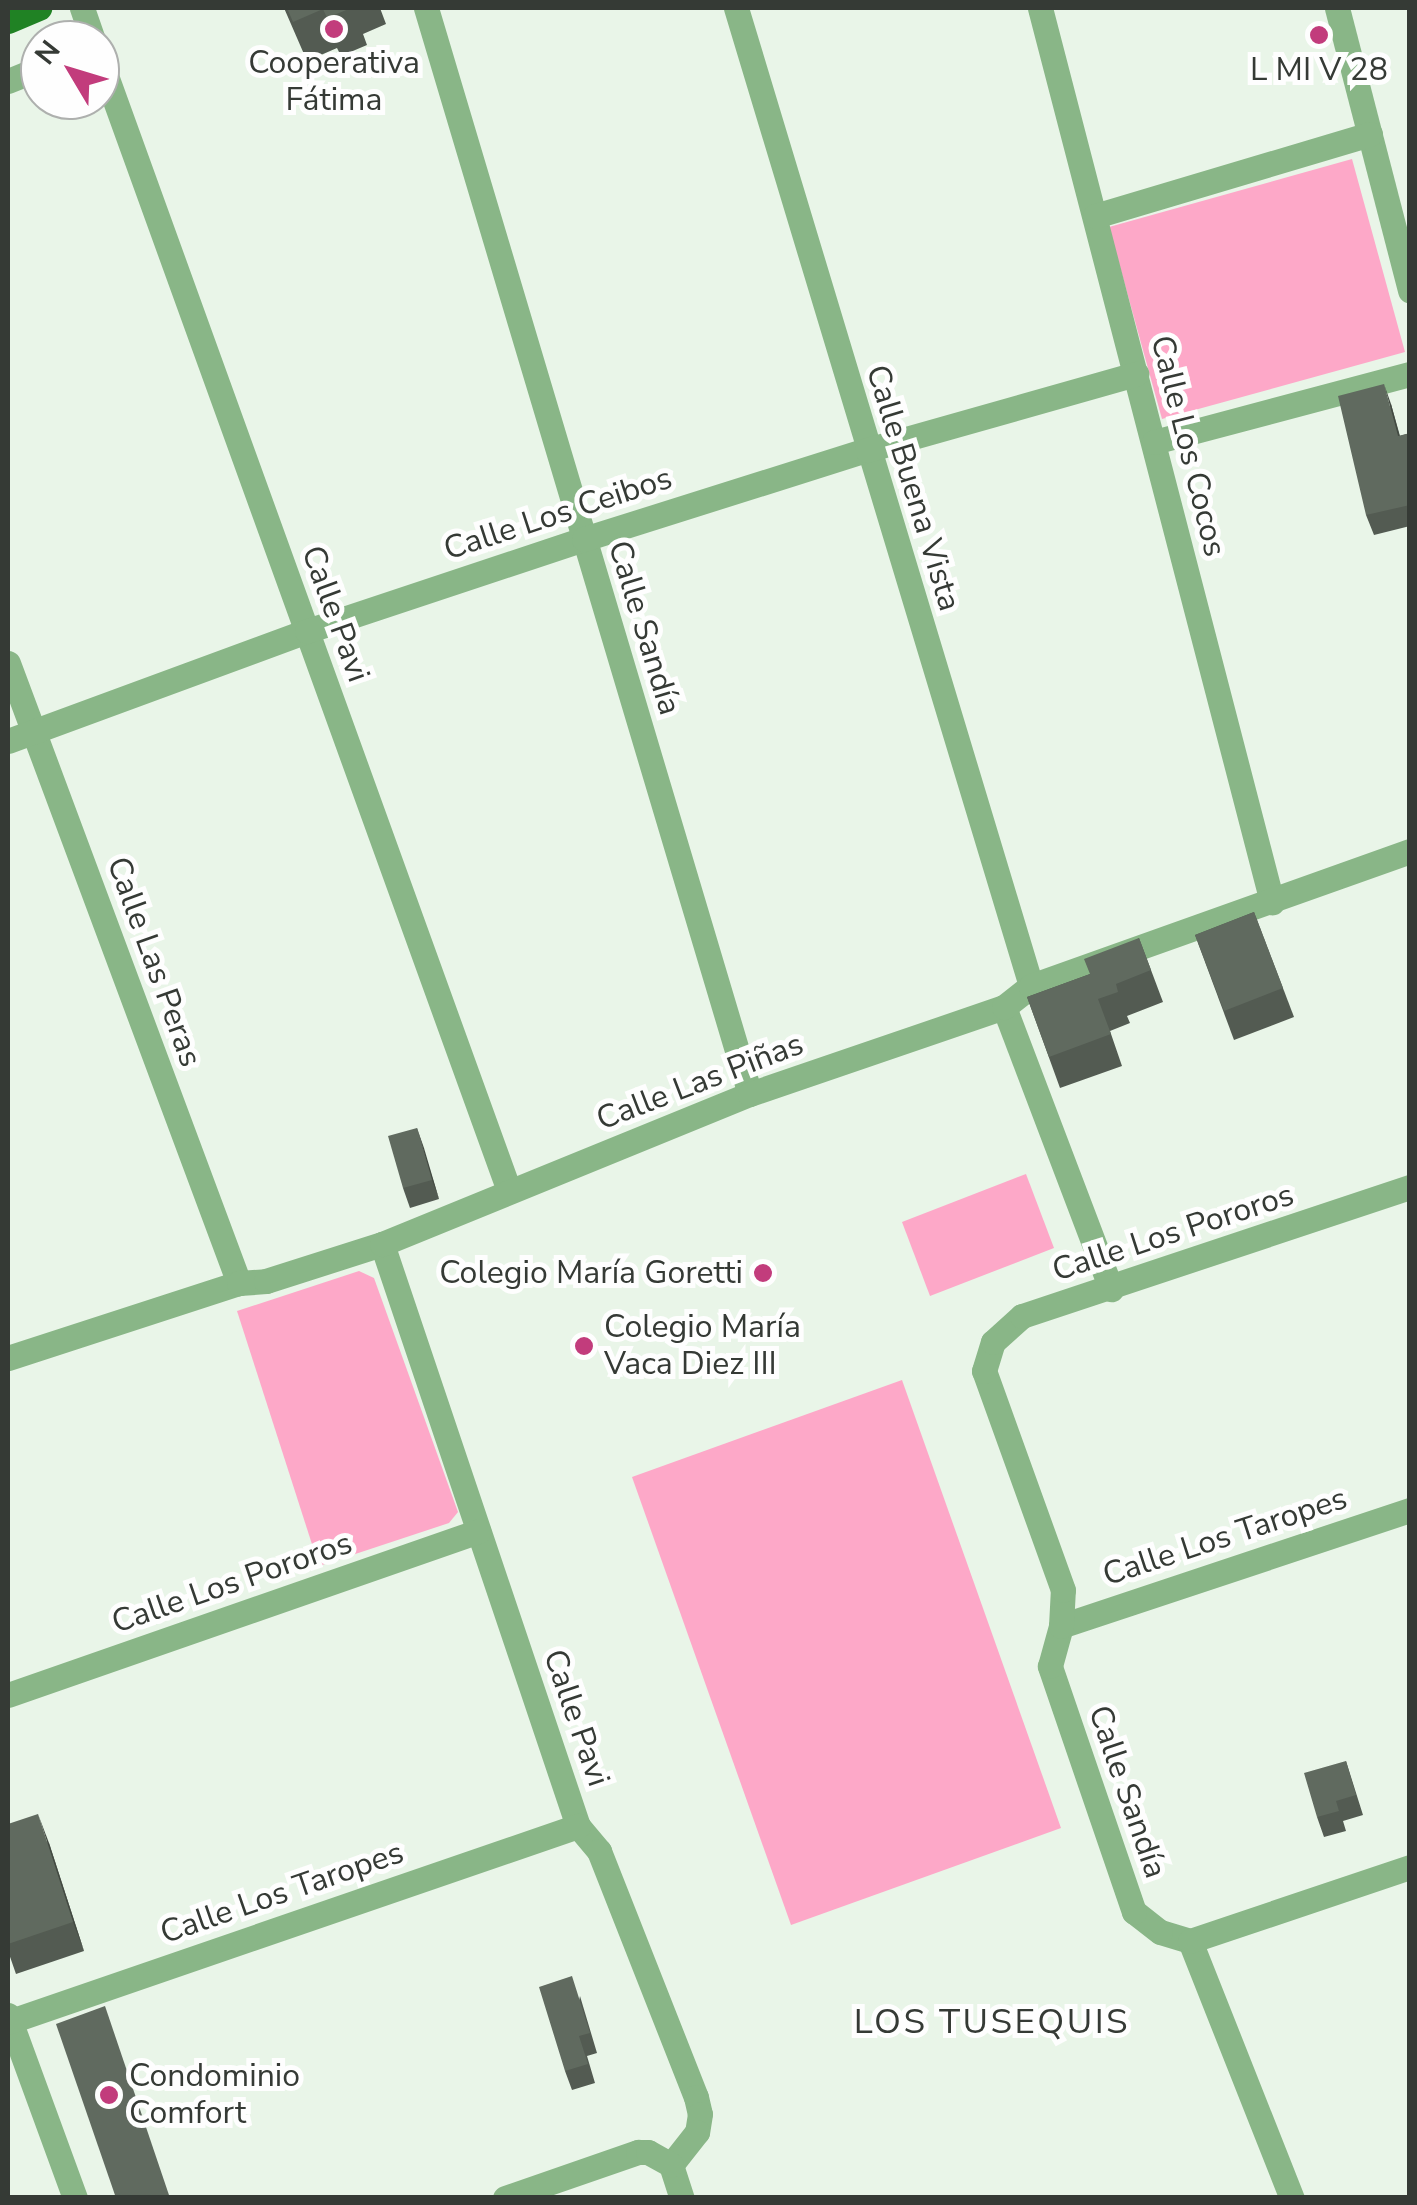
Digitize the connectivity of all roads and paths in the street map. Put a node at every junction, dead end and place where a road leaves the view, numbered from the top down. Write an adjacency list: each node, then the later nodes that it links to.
1 (40, 8): 6 (main road)
2 (426, 8): 15 (street, Calle Sandía)
3 (736, 8): 14 (street, Calle Buena Vista)
4 (1040, 8): 9 (street, Calle Los Cocos)
5 (1337, 8): 8 (street)
6 (8, 21)
7 (120, 115): 16 (street, Calle Pavi)
8 (1370, 134): 9 (street); 10 (street)
9 (1095, 216): 11 (street, Calle Los Cocos)
10 (1409, 285)
11 (1136, 374): 13 (street, Calle Los Cocos); 14 (street, Calle Los Ceibos)
12 (1410, 374): 13 (street)
13 (1154, 442): 21 (street, Calle Los Cocos)
14 (867, 450): 15 (street, Calle Los Ceibos); 22 (street, Calle Buena Vista)
15 (584, 539): 16 (street, Calle Los Ceibos); 24 (street, Calle Sandía)
16 (306, 631): 18 (street, Calle Los Ceibos); 26 (street, Calle Pavi)
17 (8, 663): 18 (street, Calle Las Peras)
18 (32, 729): 19 (street, Calle Los Ceibos); 28 (street, Calle Las Peras)
19 (8, 741)
20 (1410, 851): 21 (street, Calle Las Piñas)
21 (1272, 902): 22 (street, Calle Las Piñas)
22 (1031, 986): 23 (street, Calle Las Piñas)
23 (1004, 1008): 24 (street, Calle Las Piñas); 29 (street)
24 (750, 1094): 26 (street, Calle Las Piñas)
25 (1410, 1187): 29 (street, Calle Los Pororos)
26 (509, 1191): 27 (street, Calle Las Piñas)
27 (382, 1244): 28 (street, Calle Las Piñas); 33 (street, Calle Pavi)
28 (240, 1284): 30 (street, Calle Las Piñas)
29 (1111, 1289): 31 (street, Calle Los Pororos)
30 (8, 1358)
31 (984, 1371): 34 (street, Calle Sandía)
32 (1410, 1510): 34 (street, Calle Los Taropes)
33 (478, 1531): 35 (street, Calle Los Pororos); 36 (street, Calle Pavi)
34 (1061, 1626): 38 (street, Calle Sandía)
35 (8, 1695)
36 (578, 1826): 39 (street, Calle Los Taropes); 40 (street, Calle Pavi)
37 (1410, 1867): 38 (street)
38 (1190, 1941): 44 (street)
39 (8, 2019): 41 (street)
40 (671, 2165): 42 (street); 43 (street)
41 (75, 2198)
42 (505, 2198)
43 (682, 2198)
44 (1292, 2198)

